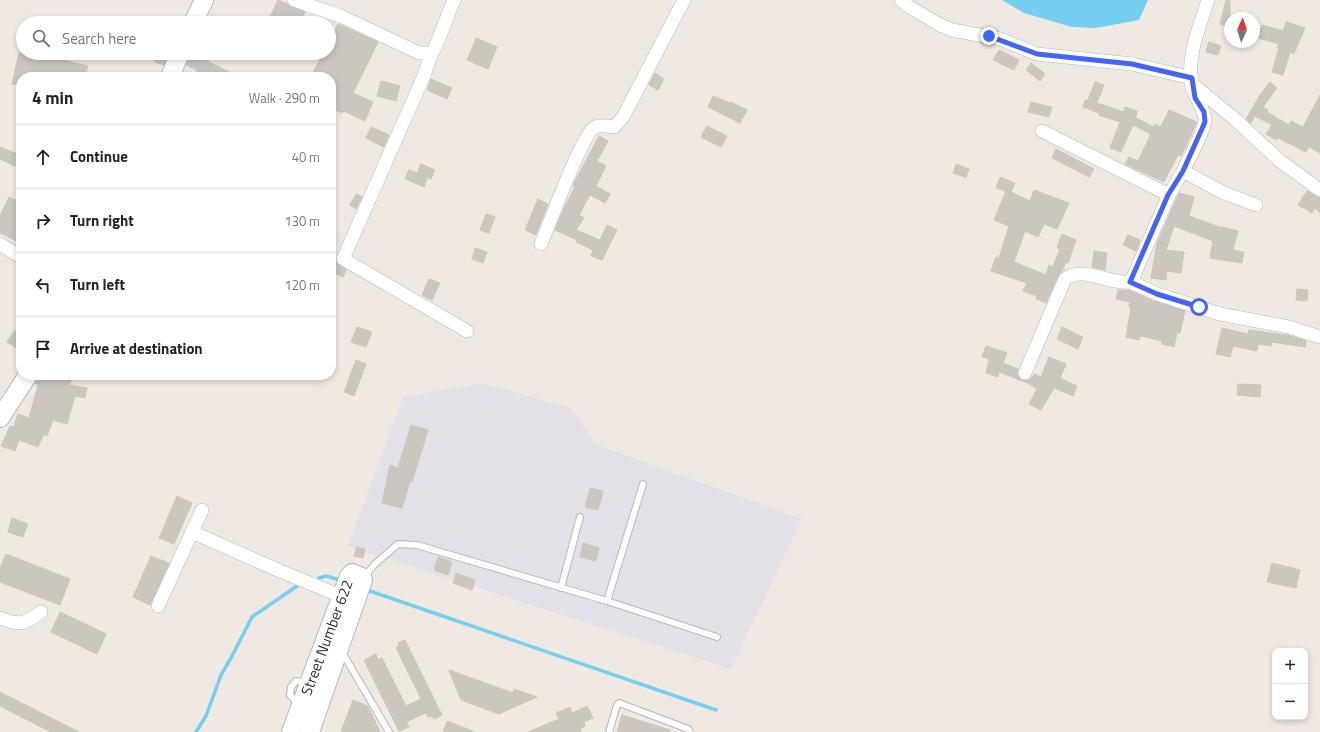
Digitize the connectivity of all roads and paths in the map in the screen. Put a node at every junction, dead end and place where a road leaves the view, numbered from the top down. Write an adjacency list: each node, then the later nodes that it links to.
1 (204, 0): 7 (street)
2 (294, 0): 8 (street)
3 (454, 0): 8 (street)
4 (684, 0): 18 (street)
5 (901, 0): 11 (street)
6 (1208, 0): 11 (street)
7 (196, 16)
8 (432, 53): 21 (street)
9 (177, 60): 10 (street)
10 (172, 72)
11 (1192, 81): 13 (street); 14 (street)
12 (1042, 131): 15 (street)
13 (1183, 171): 15 (street); 16 (street)
14 (1320, 190)
15 (1168, 195): 20 (street)
16 (1256, 205)
17 (0, 244): 19 (street)
18 (542, 244)
19 (16, 254)
20 (1130, 282): 22 (street); 23 (street)
21 (467, 331)
22 (1320, 337)
23 (1025, 373)
24 (25, 380): 25 (street)
25 (0, 418)
26 (643, 484): 33 (lane)
27 (202, 510): 29 (street)
28 (580, 517): 31 (lane)
29 (192, 532): 32 (street); 34 (street)
30 (363, 578): 31 (lane); 32 (street, Street Number 622); 38 (street, Street Number 622)
31 (561, 588): 33 (lane)
32 (341, 596): 39 (street, Street Number 622)
33 (607, 601): 37 (lane)
34 (158, 606)
35 (41, 612): 36 (street)
36 (0, 618)
37 (717, 637)
38 (340, 649): 40 (street, Street Number 622); 43 (lane)
39 (305, 693): 40 (street); 41 (street, Street Number 622)
40 (323, 696): 42 (street, Street Number 622)
41 (291, 732)
42 (310, 732)
43 (389, 732)
44 (609, 732): 45 (lane)
45 (690, 732)

